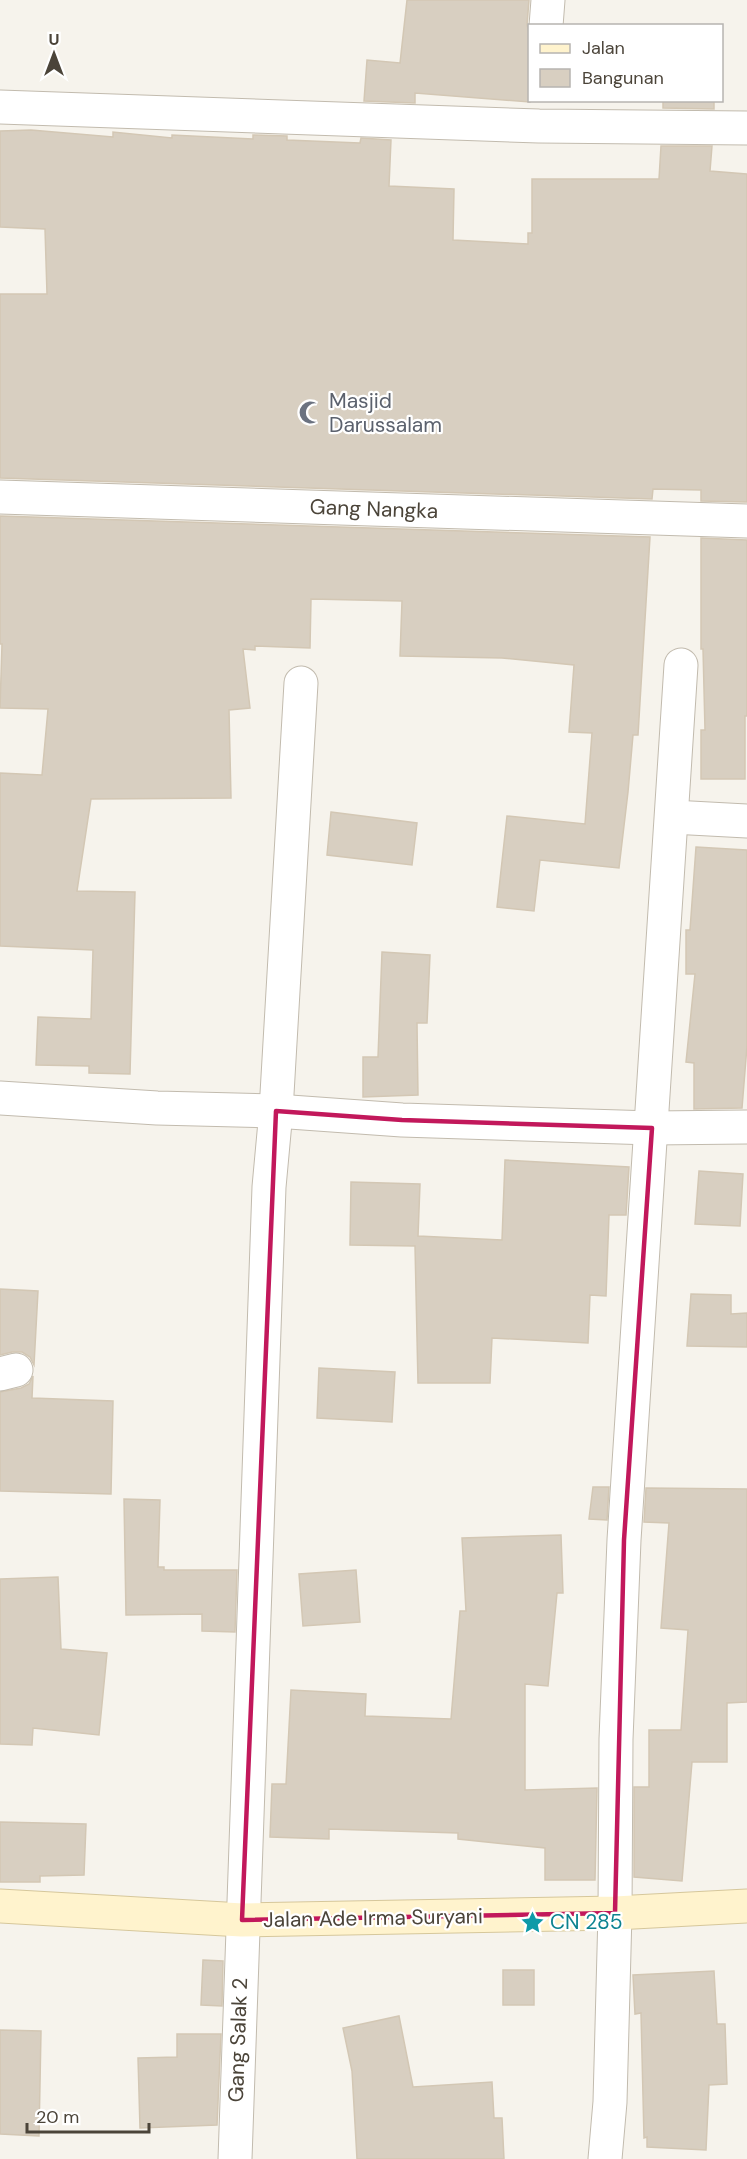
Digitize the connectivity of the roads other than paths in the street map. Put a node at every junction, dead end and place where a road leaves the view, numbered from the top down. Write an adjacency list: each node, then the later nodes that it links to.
1 (548, 0): 2 (street)
2 (546, 24)
3 (0, 107): 4 (street)
4 (540, 113): 5 (street)
5 (747, 128)
6 (0, 497): 7 (street, Gang Nangka)
7 (747, 521)
8 (681, 665): 10 (street)
9 (301, 683): 13 (street, Gang Salak 2)
10 (672, 817): 11 (street); 15 (street)
11 (747, 820)
12 (0, 1098): 13 (street)
13 (276, 1111): 15 (street); 19 (street, Gang Salak 2)
14 (747, 1127): 15 (street)
15 (652, 1128): 18 (street)
16 (0, 1906): 19 (street, Jalan Ade Irma Suryani)
17 (747, 1906): 18 (street, Jalan Ade Irma Suryani)
18 (615, 1913): 19 (street, Jalan Ade Irma Suryani); 21 (street)
19 (242, 1920): 20 (street, Gang Salak 2)
20 (235, 2159)
21 (605, 2159)

